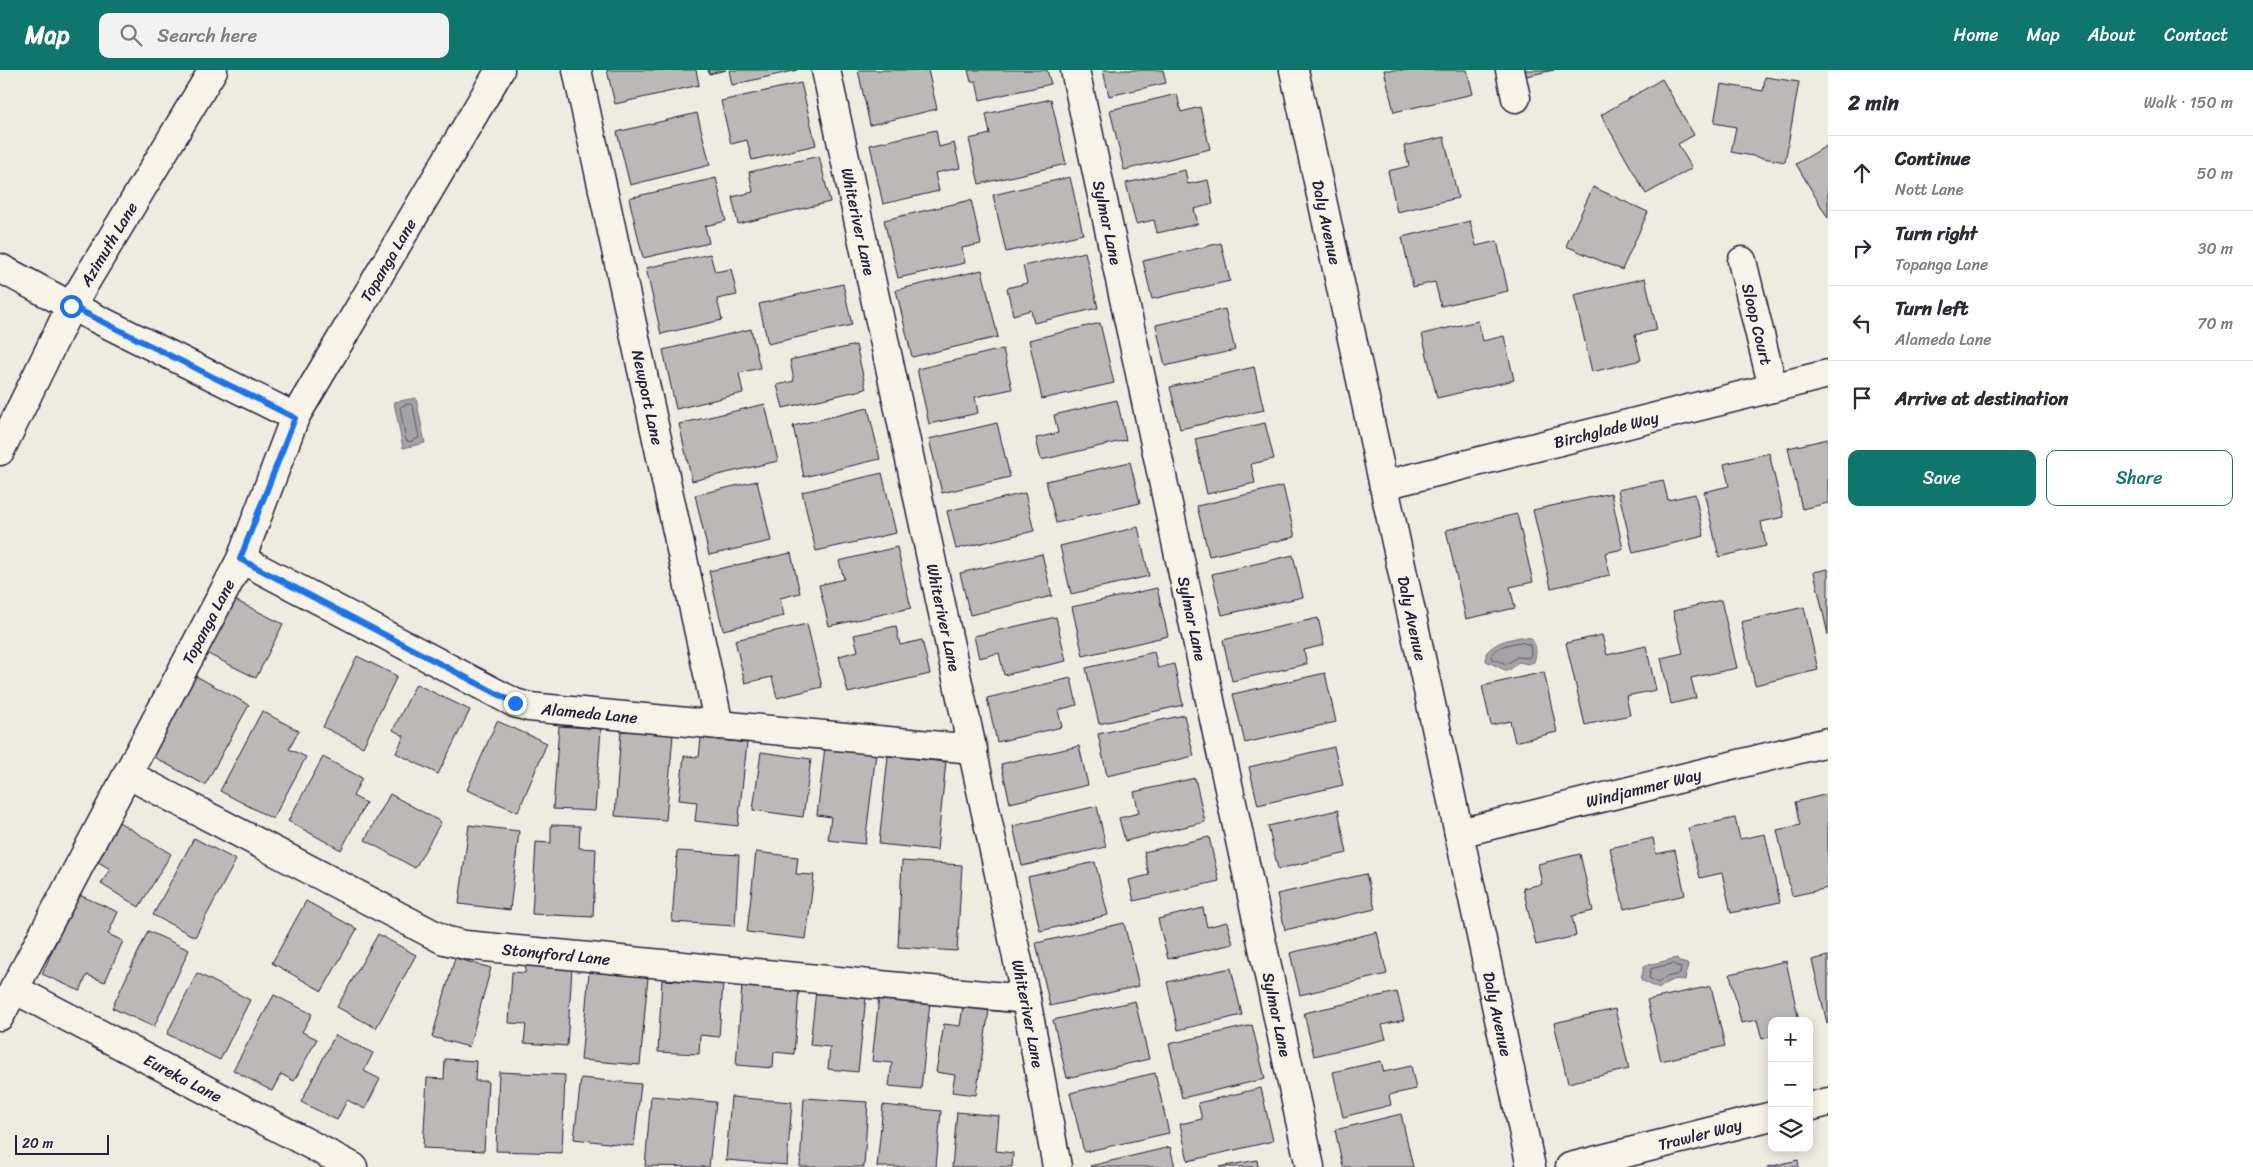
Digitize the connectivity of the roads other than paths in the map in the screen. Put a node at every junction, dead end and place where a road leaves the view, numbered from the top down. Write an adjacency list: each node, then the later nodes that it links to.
1 (213, 70): 11 (street, Azimuth Lane)
2 (500, 70): 14 (street, Topanga Lane)
3 (577, 70): 18 (street, Newport Lane)
4 (826, 70): 20 (street, Whiteriver Lane)
5 (1075, 70): 31 (street, Sylmar Lane)
6 (1294, 70): 16 (street, Daly Avenue)
7 (1510, 70): 8 (street)
8 (1516, 98)
9 (1742, 261): 13 (street, Sloop Court)
10 (0, 268): 11 (street)
11 (71, 306): 14 (street); 15 (street, Azimuth Lane)
12 (1828, 374): 13 (street, Birchglade Way)
13 (1773, 388): 16 (street, Birchglade Way)
14 (295, 418): 17 (street, Topanga Lane)
15 (0, 451)
16 (1384, 485): 22 (street, Daly Avenue)
17 (240, 559): 18 (street, Alameda Lane); 21 (street, Topanga Lane)
18 (719, 725): 20 (street, Alameda Lane)
19 (1828, 742): 22 (street, Windjammer Way)
20 (973, 749): 24 (street, Whiteriver Lane)
21 (127, 774): 23 (street, Topanga Lane); 24 (street, Stonyford Lane)
22 (1459, 833): 32 (street, Daly Avenue)
23 (14, 989): 25 (street, Topanga Lane); 29 (street, Eureka Lane)
24 (1026, 999): 30 (street, Whiteriver Lane)
25 (0, 1016)
26 (1828, 1102): 27 (street)
27 (1813, 1106)
28 (1768, 1117): 33 (street, Trawler Way)
29 (353, 1167)
30 (1057, 1167)
31 (1310, 1167)
32 (1532, 1167)
33 (1570, 1167)

